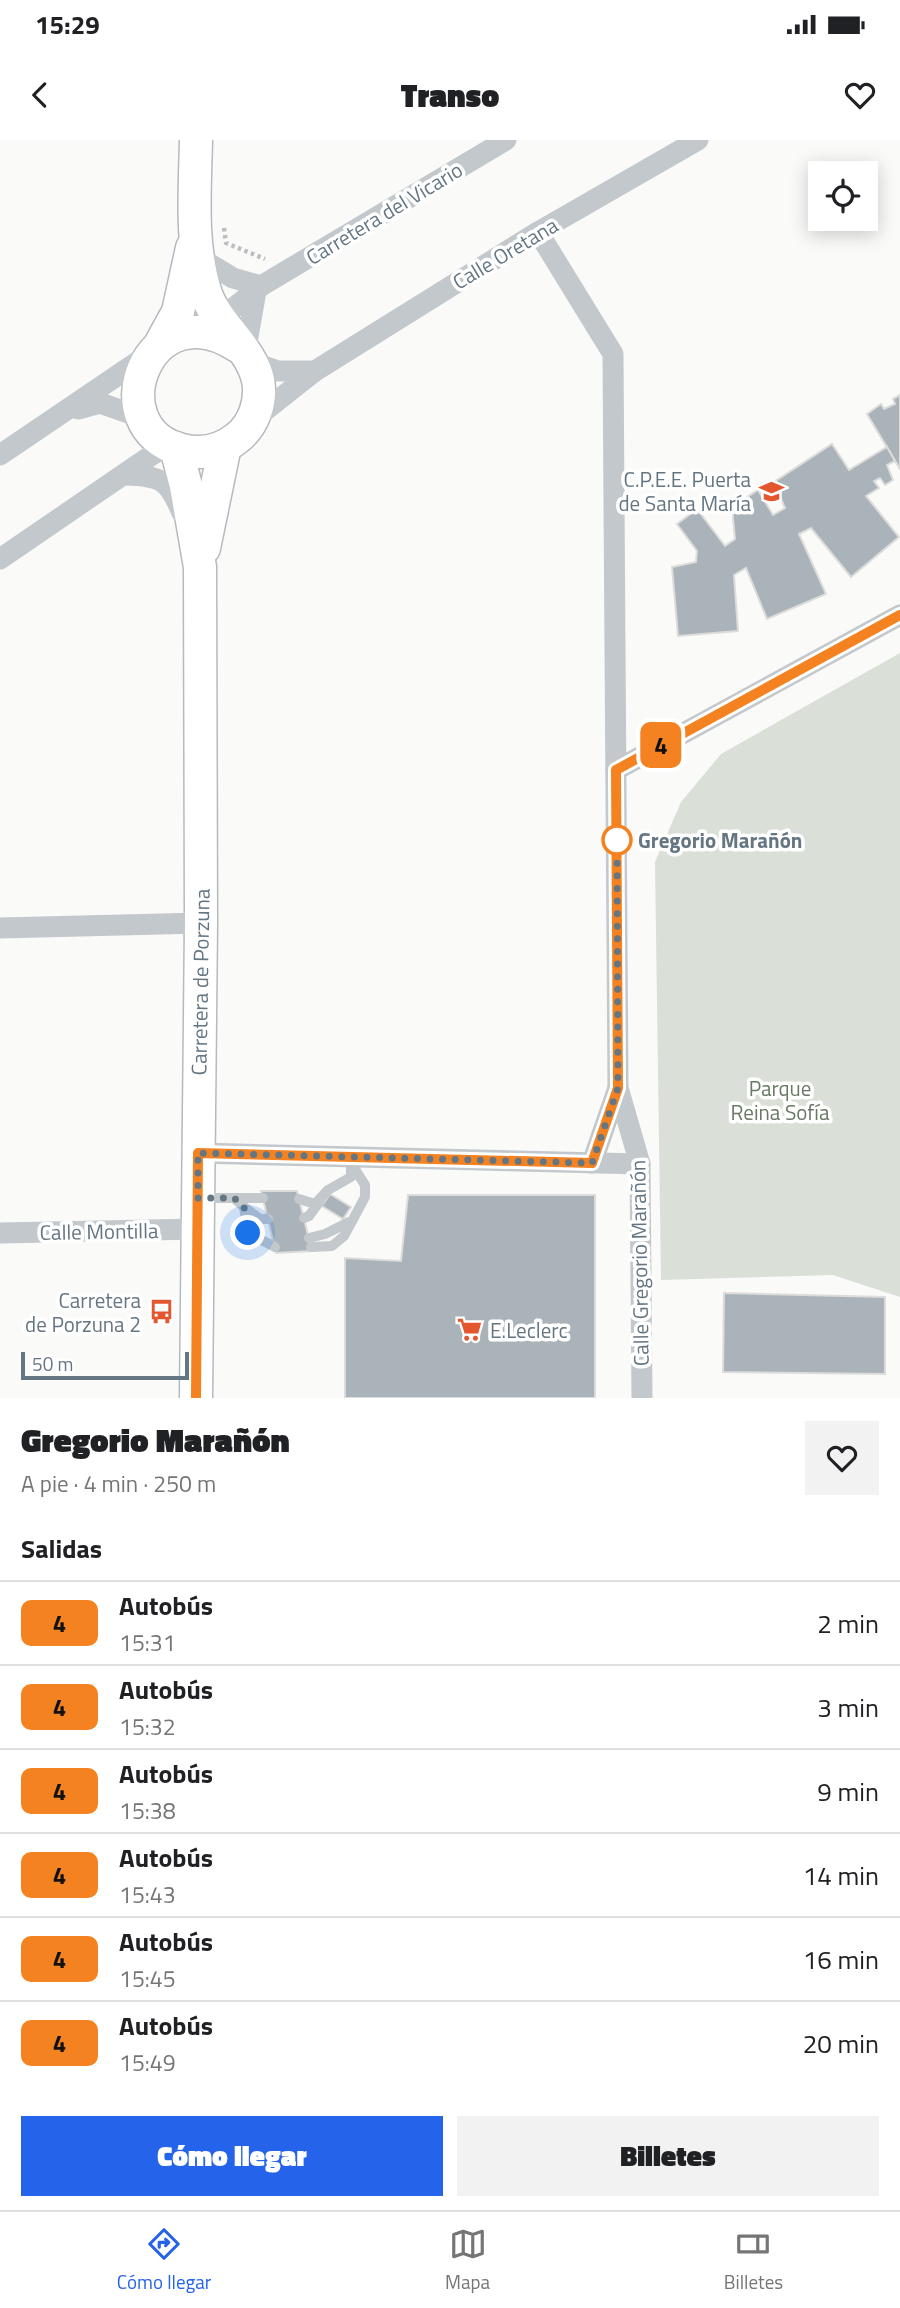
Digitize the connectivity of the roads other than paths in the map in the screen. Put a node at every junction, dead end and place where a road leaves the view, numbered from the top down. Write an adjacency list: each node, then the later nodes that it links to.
1 (196, 140): 5 (main road)
2 (506, 140): 6 (street, Carretera del Vicario)
3 (698, 140): 4 (street, Calle Oretana)
4 (538, 232): 10 (street, Calle Oretana); 21 (street, Calle Gregorio Marañón)
5 (206, 237): 6 (street); 7 (main road); 8 (main road)
6 (258, 288): 7 (street, Carretera del Vicario); 9 (street)
7 (213, 325): 8 (main road); 9 (main road)
8 (157, 347): 11 (street); 12 (main road)
9 (245, 354): 10 (street); 13 (main road)
10 (315, 371): 13 (street, Calle Oretana)
11 (69, 411): 12 (street); 16 (street)
12 (143, 418): 14 (main road)
13 (251, 421): 15 (main road)
14 (172, 446): 15 (main road); 17 (street); 18 (main road, Carretera de Porzuna)
15 (225, 446): 18 (main road, Carretera de Porzuna)
16 (0, 455)
17 (127, 475): 18 (street); 19 (street)
18 (199, 556): 22 (main road, Carretera de Porzuna)
19 (0, 559)
20 (900, 615): 21 (street)
21 (616, 770): 24 (street, Calle Gregorio Marañón)
22 (201, 923): 23 (street); 25 (main road, Carretera de Porzuna)
23 (0, 928)
24 (618, 1088): 27 (street, Calle Gregorio Marañón); 28 (street, Calle Gregorio Marañón)
25 (198, 1153): 26 (street); 29 (main road, Carretera de Porzuna)
26 (349, 1160): 27 (street); 33 (lane); 39 (lane)
27 (592, 1163): 28 (street)
28 (640, 1164): 42 (street, Calle Gregorio Marañón)
29 (198, 1198): 30 (lane); 37 (main road, Carretera de Porzuna)
30 (234, 1198): 31 (lane); 34 (lane)
31 (263, 1198)
32 (299, 1199): 33 (lane)
33 (320, 1200): 35 (lane)
34 (244, 1207): 36 (lane); 40 (lane)
35 (304, 1218)
36 (268, 1219)
37 (198, 1229): 38 (street, Calle Montilla); 41 (main road, Carretera de Porzuna)
38 (0, 1233)
39 (310, 1242)
40 (270, 1243)
41 (196, 1398)
42 (642, 1398)

